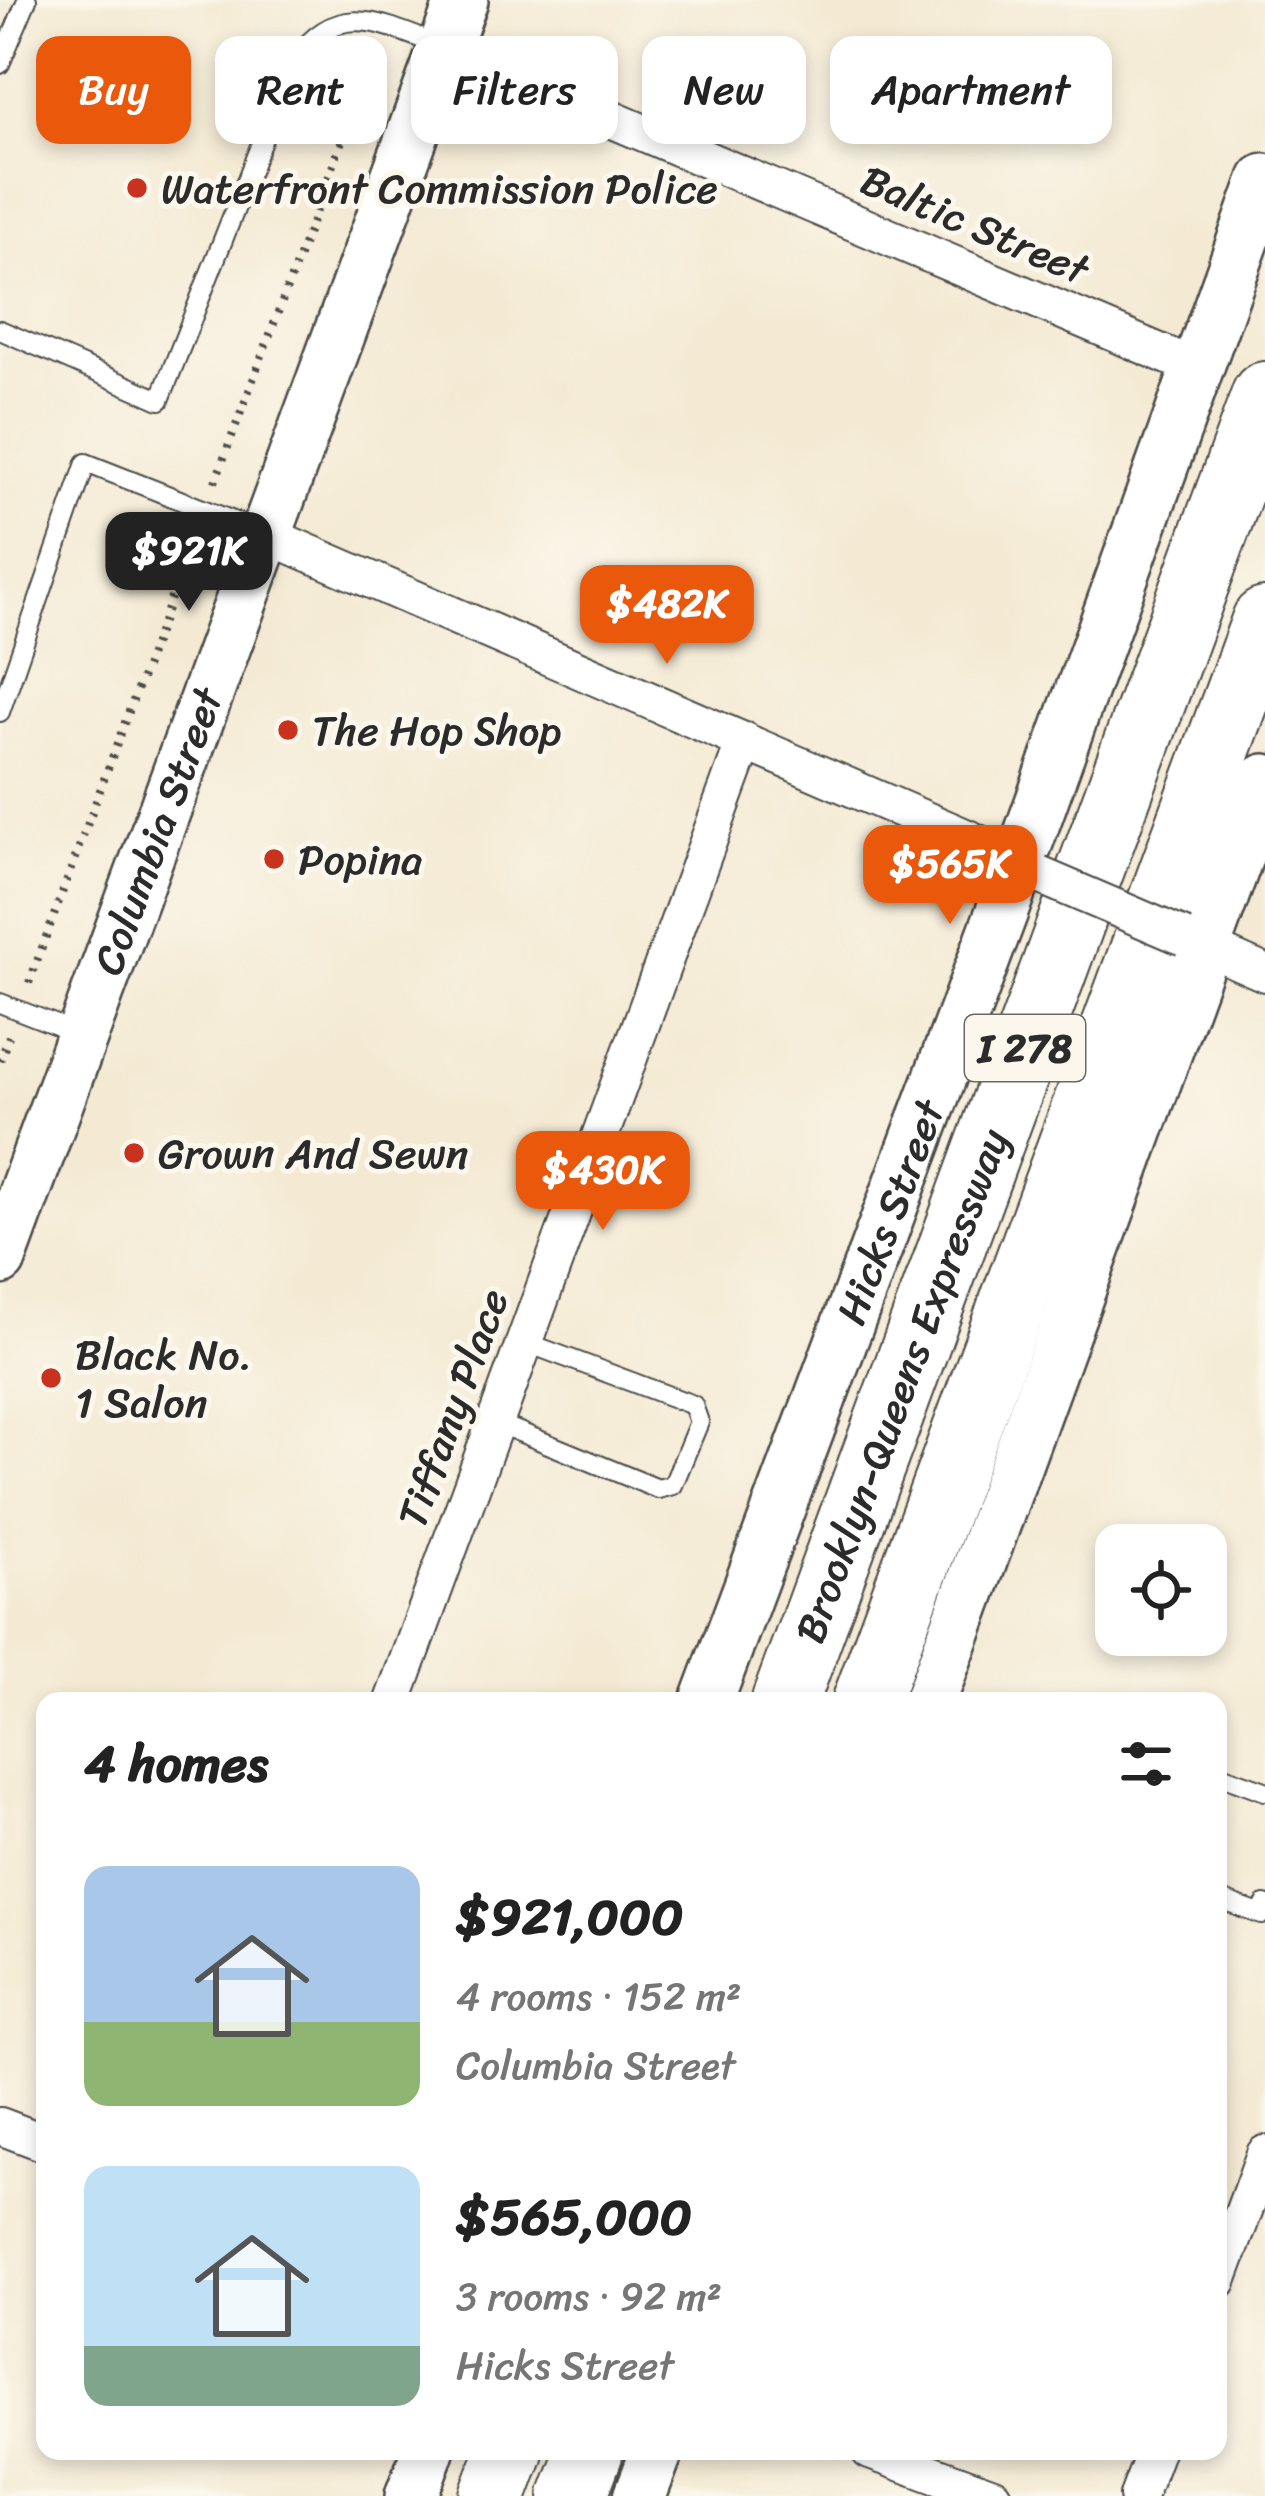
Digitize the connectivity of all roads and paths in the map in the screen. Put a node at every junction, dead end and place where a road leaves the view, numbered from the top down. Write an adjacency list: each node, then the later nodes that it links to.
1 (27, 0): 5 (lane)
2 (462, 0): 4 (street, Columbia Street)
3 (412, 36): 10 (lane, Baltic Street)
4 (448, 36)
5 (0, 64)
6 (618, 122): 11 (street, Baltic Street)
7 (411, 138): 14 (street, Columbia Street)
8 (341, 144): 13 (path)
9 (1265, 180): 11 (street, Hicks Street)
10 (0, 330)
11 (1197, 368): 20 (street, Hicks Street)
12 (1265, 395): 33 (highway, Brooklyn-Queens Expressway / I 278)
13 (231, 444)
14 (265, 534): 17 (lane); 18 (street); 25 (street, Columbia Street)
15 (193, 538): 23 (path)
16 (1265, 621): 34 (highway, Brooklyn-Queens Expressway / I 278)
17 (0, 712)
18 (745, 741): 20 (street); 29 (street, Tiffany Place)
19 (1265, 780): 21 (street)
20 (1028, 870): 21 (street, bridge); 32 (street, Hicks Street)
21 (1194, 942): 22 (street); 35 (street)
22 (1265, 973)
23 (32, 975)
24 (0, 1003): 25 (lane)
25 (82, 1035): 28 (street, Columbia Street)
26 (6, 1044): 27 (path)
27 (0, 1061)
28 (0, 1259)
29 (524, 1342): 30 (street, Tiffany Place); 30 (lane)
30 (495, 1422): 31 (street, Tiffany Place)
31 (396, 1692)
32 (710, 1692)
33 (788, 1692)
34 (869, 1692)
35 (933, 1692)
36 (1227, 1777): 37 (lane)
37 (1265, 1791)
38 (1227, 1902): 39 (lane)
39 (1265, 1905)
40 (0, 2126): 41 (street)
41 (36, 2140)
42 (1265, 2154): 43 (street)
43 (1227, 2257)
44 (425, 2460): 50 (street)
45 (507, 2460): 51 (highway)
46 (587, 2460): 52 (highway)
47 (654, 2460): 53 (street)
48 (895, 2460): 54 (street)
49 (1152, 2460): 55 (street)
50 (411, 2496)
51 (493, 2496)
52 (573, 2496)
53 (640, 2496)
54 (993, 2496)
55 (1138, 2496)

